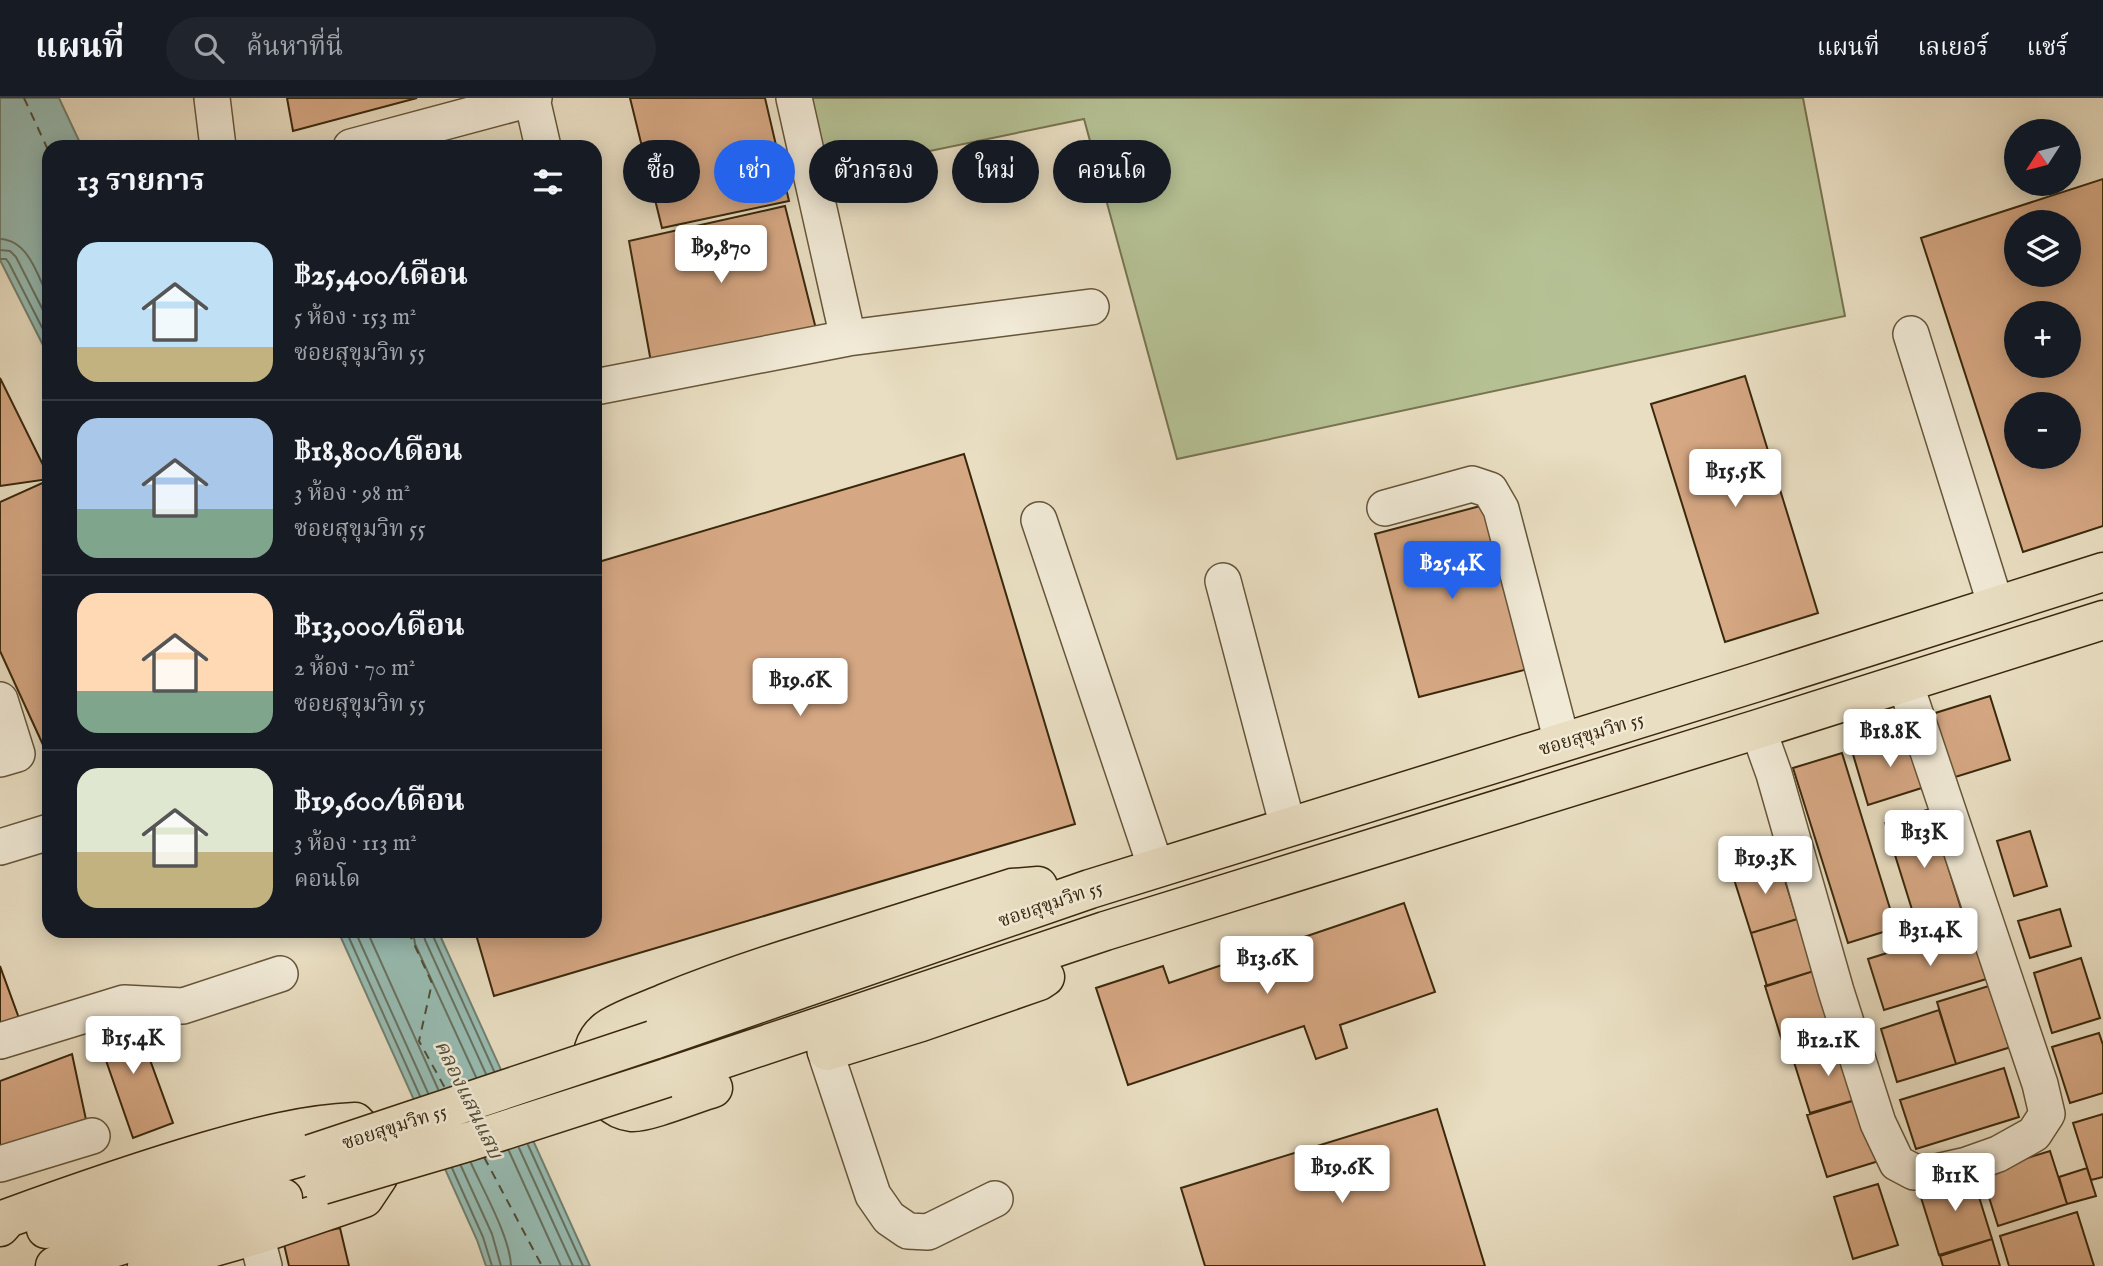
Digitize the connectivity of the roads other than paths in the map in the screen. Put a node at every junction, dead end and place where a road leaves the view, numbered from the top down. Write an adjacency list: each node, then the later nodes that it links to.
1 (212, 98): 4 (street)
2 (533, 98): 5 (street); 6 (street)
3 (794, 98): 9 (street)
4 (217, 140)
5 (377, 140)
6 (541, 140)
7 (1091, 307): 9 (street)
8 (1910, 334): 15 (street)
9 (848, 338): 10 (street)
10 (602, 385)
11 (1385, 508): 20 (street)
12 (1039, 520): 25 (street)
13 (2103, 572): 15 (main road, ซอยสุขุมวิท 55)
14 (1223, 582): 22 (street)
15 (1996, 606): 20 (main road, ซอยสุขุมวิท 55)
16 (2103, 620): 17 (main road, ซอยสุขุมวิท 55)
17 (1905, 683): 19 (main road, ซอยสุขุมวิท 55); 19 (street)
18 (0, 699): 21 (street)
19 (1758, 729): 27 (main road, ซอยสุขุมวิท 55)
20 (1562, 743): 22 (main road, ซอยสุขุมวิท 55)
21 (0, 759)
22 (1288, 827): 25 (main road, ซอยสุขุมวิท 55)
23 (42, 834): 24 (street)
24 (0, 847)
25 (1156, 868): 26 (main road, ซอยสุขุมวิท 55)
26 (1090, 889): 30 (main road); 33 (main road, ซอยสุขุมวิท 55, bridge)
27 (1105, 931): 30 (main road); 33 (main road, ซอยสุขุมวิท 55, bridge)
28 (280, 974): 29 (street)
29 (0, 1041)
30 (825, 1052): 34 (street)
31 (92, 1136): 32 (street)
32 (0, 1164)
33 (317, 1170): 36 (main road, ซอยสุขุมวิท 55); 38 (main road, ซอยสุขุมวิท 55)
34 (996, 1199)
35 (0, 1227): 37 (main road)
36 (0, 1242)
37 (260, 1250): 39 (main road)
38 (55, 1266)
39 (146, 1266)

